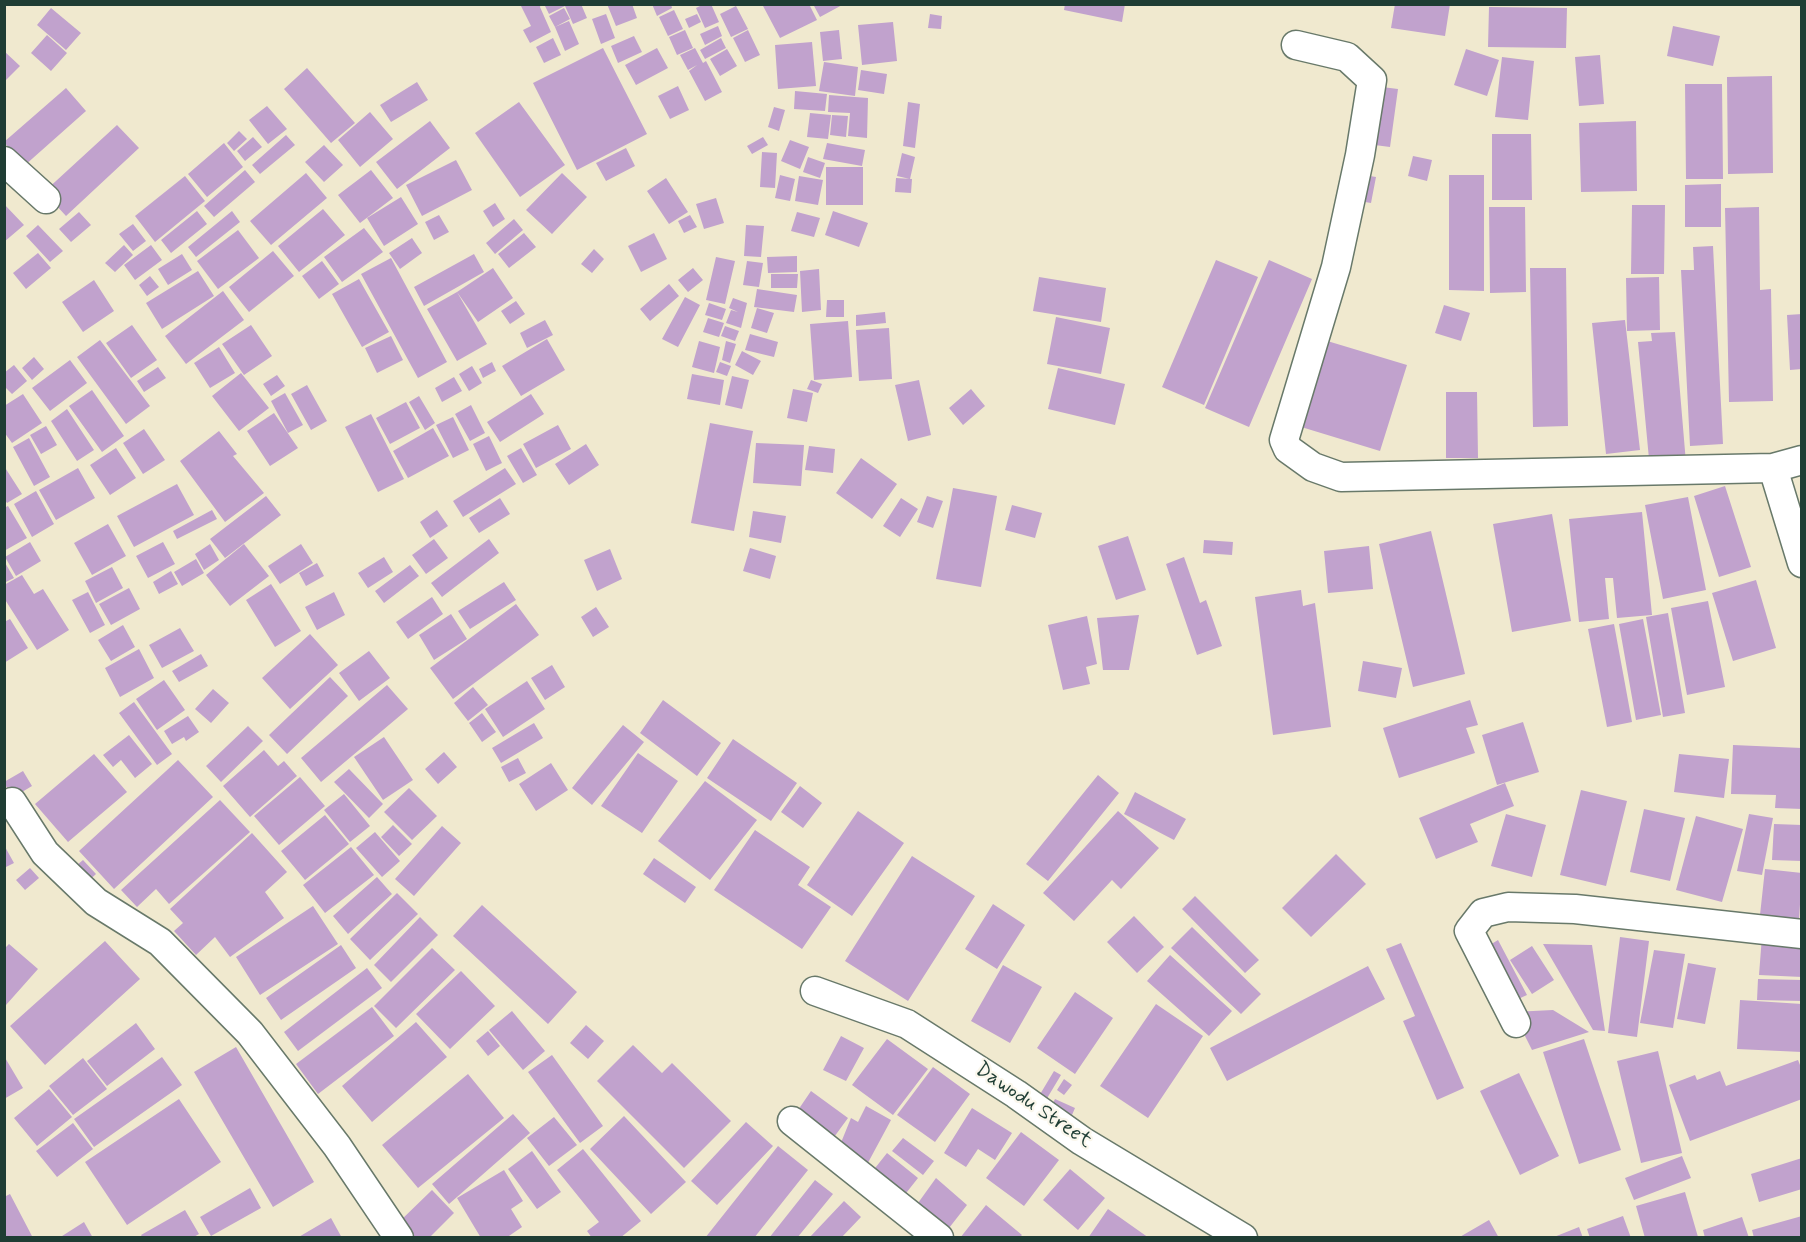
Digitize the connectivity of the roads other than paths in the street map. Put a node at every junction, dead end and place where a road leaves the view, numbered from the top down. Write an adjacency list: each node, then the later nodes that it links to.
1 (1296, 45): 5 (street)
2 (4, 161): 3 (street)
3 (45, 199)
4 (1802, 460): 5 (street)
5 (1773, 468): 6 (street)
6 (1802, 563)
7 (12, 802): 12 (street)
8 (1802, 934): 10 (street)
9 (815, 991): 14 (street, Dawodu Street)
10 (1516, 1023)
11 (792, 1121): 13 (street)
12 (399, 1238)
13 (939, 1238)
14 (1243, 1238)

